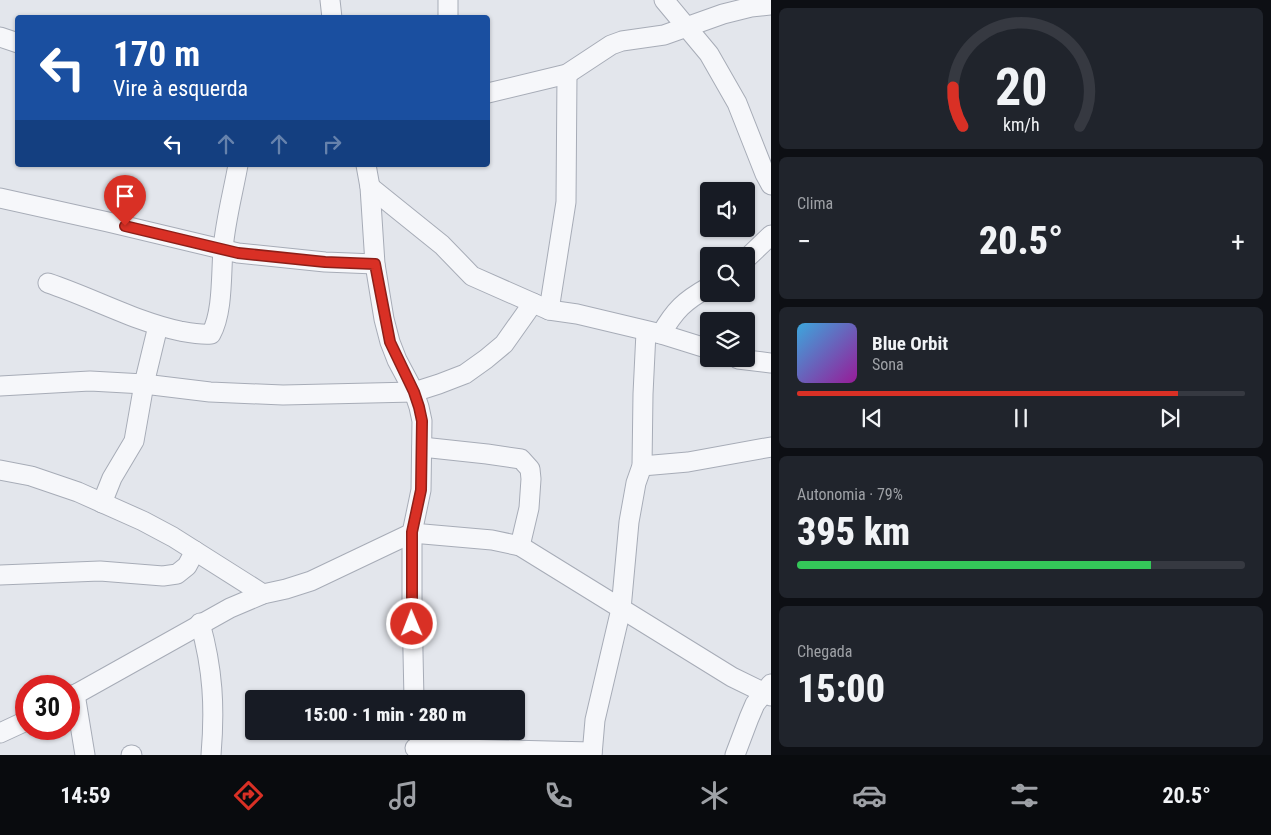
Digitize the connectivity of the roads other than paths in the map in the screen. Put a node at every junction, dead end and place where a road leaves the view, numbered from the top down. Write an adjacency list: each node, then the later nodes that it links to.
1 (330, 0): 5 (street)
2 (448, 0): 6 (street)
3 (664, 0): 7 (street)
4 (771, 5): 7 (street)
5 (332, 15)
6 (448, 15)
7 (688, 28): 10 (street); 14 (street)
8 (0, 37): 9 (street)
9 (15, 41)
10 (567, 74): 11 (street); 23 (street)
11 (490, 92)
12 (238, 167): 18 (street)
13 (366, 167): 15 (street)
14 (771, 185)
15 (370, 187): 20 (street); 23 (street)
16 (0, 198): 18 (street)
17 (771, 235): 19 (street)
18 (223, 248): 20 (street); 24 (street)
19 (755, 250)
20 (375, 264): 31 (street)
21 (48, 284): 24 (street)
22 (700, 292): 25 (street)
23 (541, 307): 25 (street); 31 (street)
24 (158, 326): 29 (street)
25 (653, 333): 26 (street); 34 (street)
26 (700, 347)
27 (755, 361): 28 (street)
28 (771, 363)
29 (144, 384): 30 (street); 31 (street); 36 (street)
30 (0, 386)
31 (414, 392): 32 (street)
32 (422, 447): 37 (street); 38 (street)
33 (771, 447): 34 (street)
34 (642, 466): 42 (street)
35 (0, 470): 36 (street)
36 (102, 503): 39 (street)
37 (412, 532): 38 (street); 41 (street); 44 (street)
38 (520, 546): 42 (street)
39 (195, 551): 40 (street); 41 (street)
40 (0, 575)
41 (263, 594): 43 (street)
42 (621, 609): 46 (street); 51 (street)
43 (200, 623): 45 (street); 53 (street)
44 (414, 690)
45 (80, 691)
46 (769, 691): 54 (street)
47 (15, 726): 49 (street)
48 (80, 732): 52 (street)
49 (0, 733)
50 (415, 745): 51 (street)
51 (592, 754)
52 (85, 755)
53 (211, 755)
54 (735, 755)

